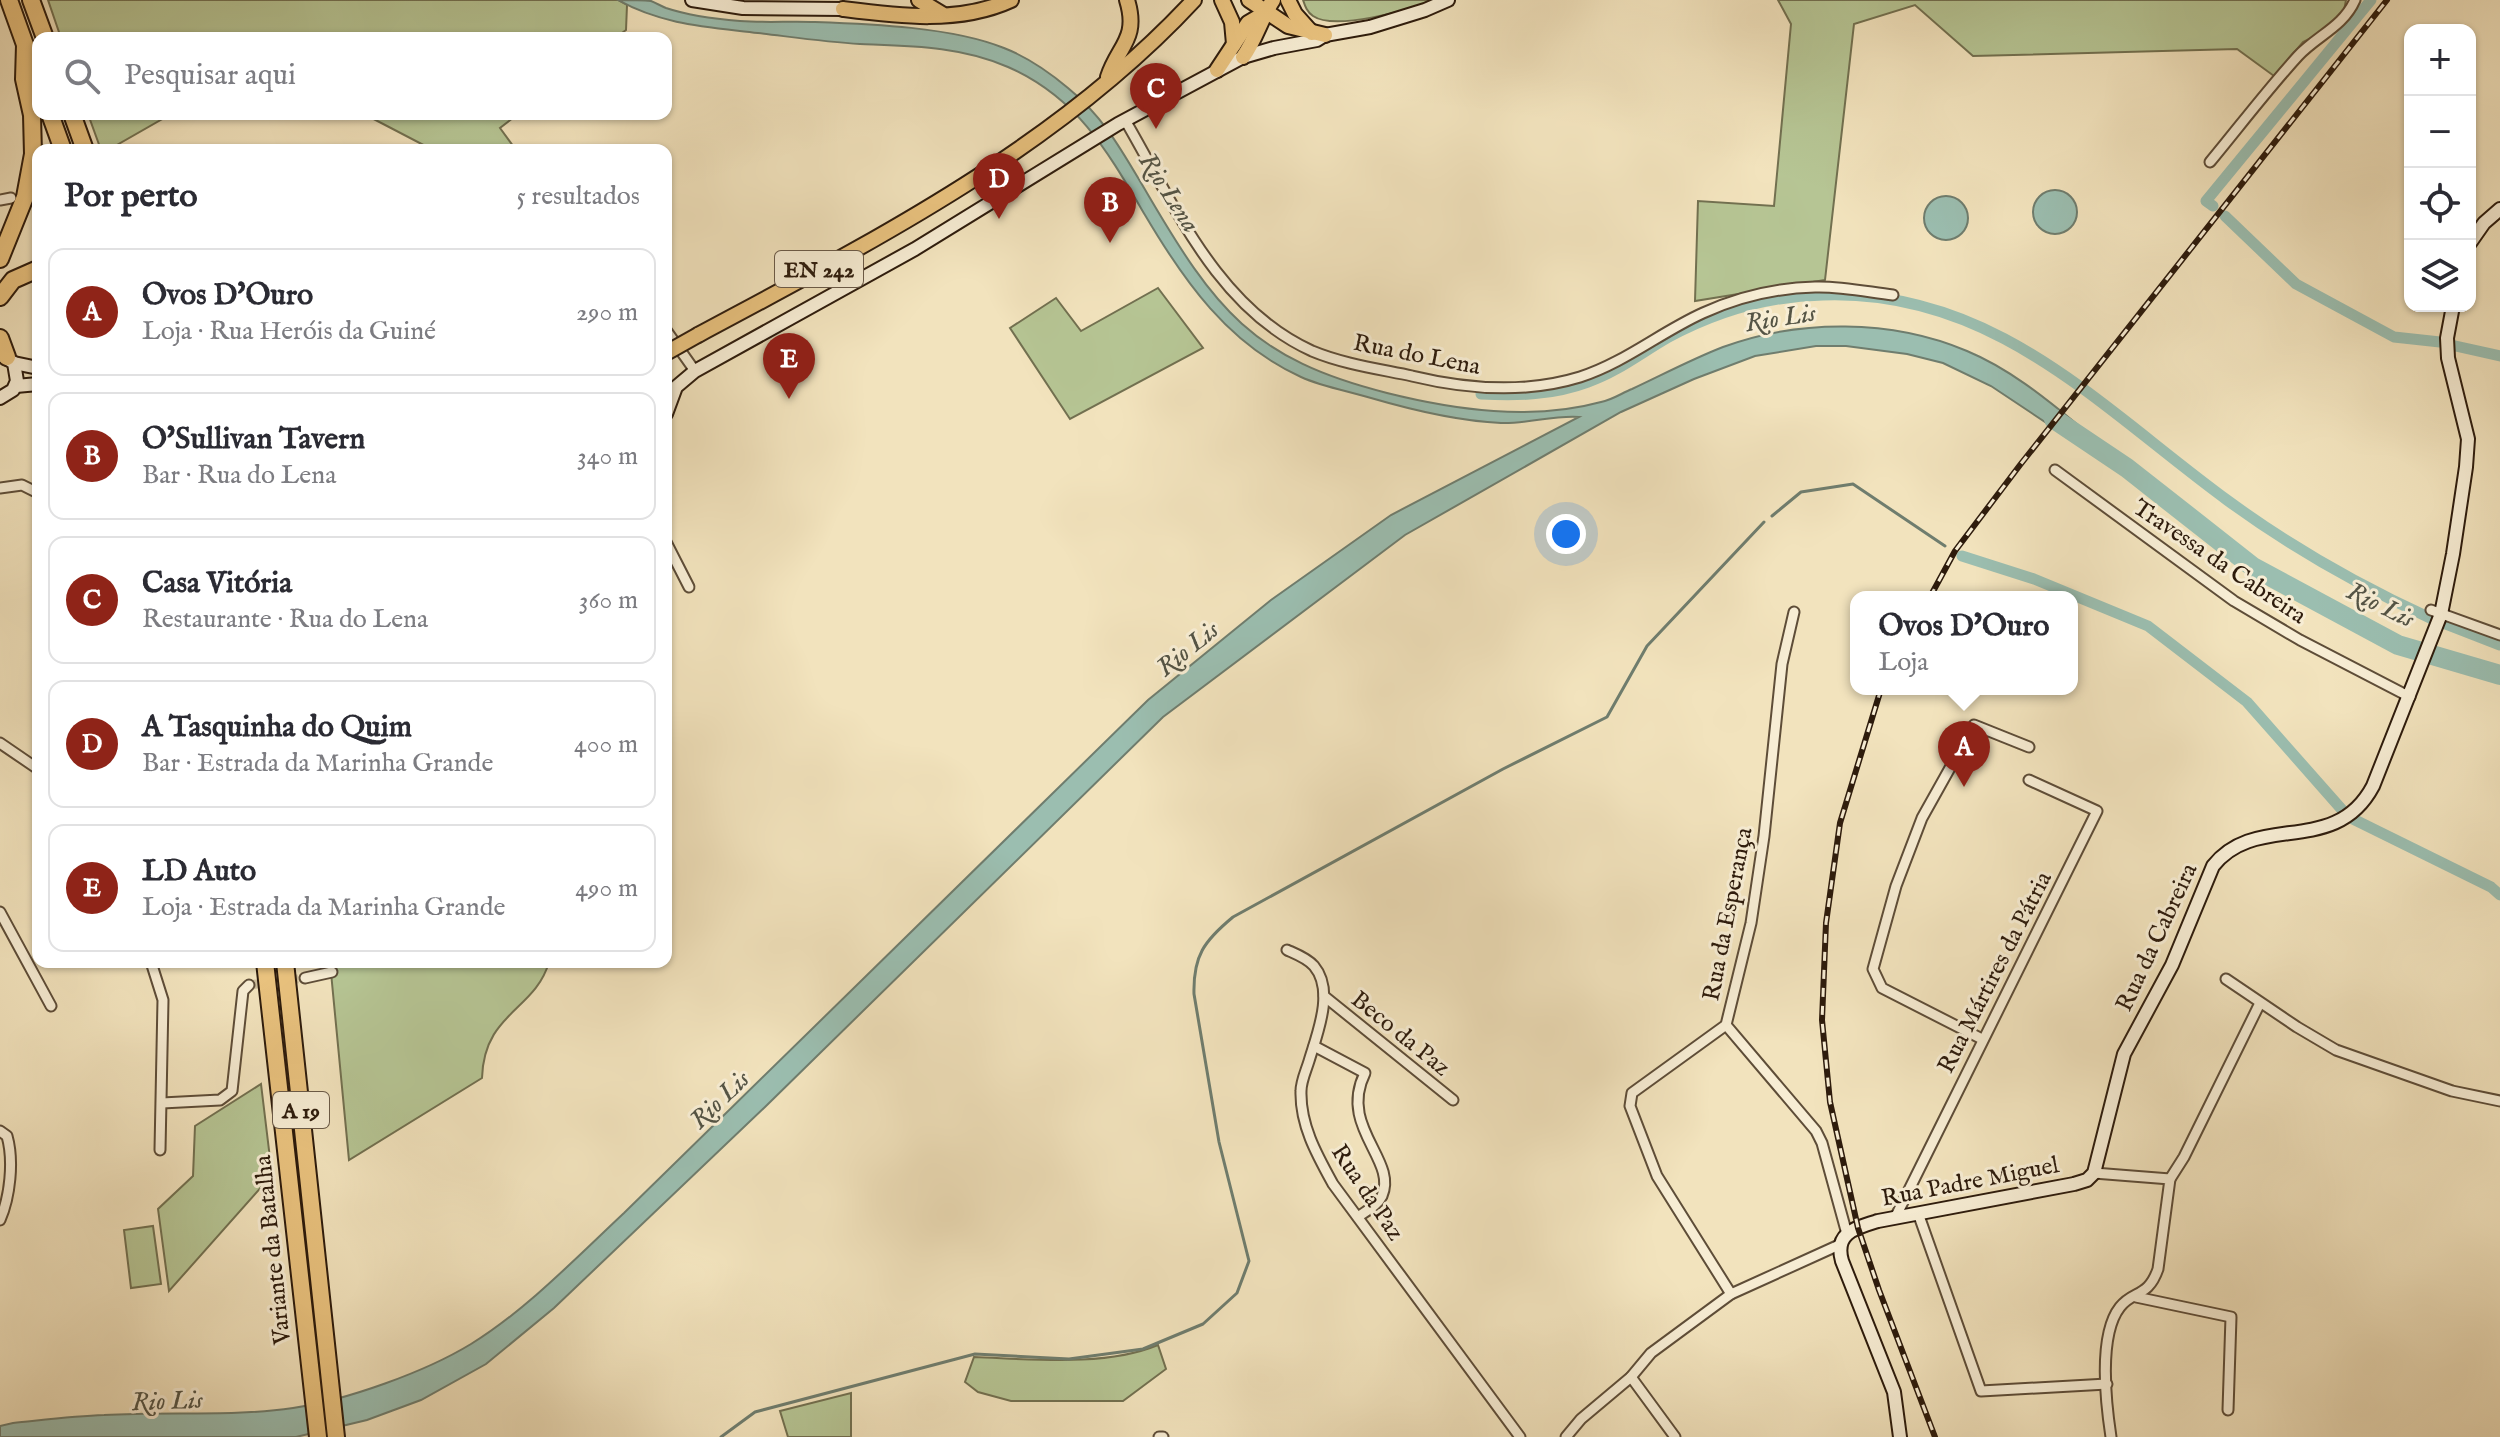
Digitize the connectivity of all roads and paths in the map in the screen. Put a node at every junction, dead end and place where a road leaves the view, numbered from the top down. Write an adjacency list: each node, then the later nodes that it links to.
1 (9, 0): 21 (highway)
2 (31, 0): 18 (highway)
3 (692, 0): 16 (main road)
4 (866, 0): 16 (main road)
5 (919, 0): 17 (main road)
6 (1011, 0): 13 (main road)
7 (1127, 0): 25 (main road)
8 (1225, 0): 15 (main road); 20 (main road)
9 (1249, 0): 15 (main road)
10 (1288, 0): 19 (main road)
11 (1448, 0): 19 (main road, EN 242)
12 (2355, 0): 35 (street)
13 (996, 4): 17 (main road)
14 (1190, 5): 25 (main road, EN 242)
15 (1269, 6): 19 (main road); 20 (main road); 22 (main road)
16 (843, 9): 17 (main road)
17 (946, 15)
18 (43, 32)
19 (1319, 34): 22 (main road, EN 242)
20 (1234, 44): 24 (main road)
21 (25, 45): 23 (highway); 26 (highway)
22 (1243, 57): 24 (main road, EN 242)
23 (32, 64)
24 (1217, 70): 30 (main road, EN 242)
25 (1108, 81): 47 (main road, EN 242, bridge)
26 (32, 120)
27 (32, 120): 31 (highway)
28 (52, 120): 32 (highway)
29 (74, 120): 33 (highway)
30 (1121, 122): 42 (street, Rua do Lena); 50 (main road, EN 242)
31 (32, 144)
32 (61, 144)
33 (83, 144)
34 (32, 145): 40 (highway)
35 (2210, 162)
36 (11, 198): 37 (street)
37 (0, 200)
38 (2500, 209): 39 (main road)
39 (2472, 240)
40 (0, 259)
41 (32, 272): 43 (highway)
42 (1893, 295)
43 (0, 297)
44 (2452, 312): 61 (main road, Rua da Cabreira)
45 (0, 338): 48 (highway)
46 (672, 338): 50 (street)
47 (672, 350)
48 (7, 358): 49 (main road); 52 (main road)
49 (32, 366)
50 (695, 371): 54 (main road, EN 242)
51 (32, 385): 52 (main road)
52 (16, 386): 53 (main road)
53 (0, 398)
54 (672, 398)
55 (2055, 470): 63 (street, Travessa da Cabreira)
56 (0, 488): 57 (street)
57 (32, 490)
58 (672, 554): 59 (street)
59 (689, 587)
60 (1794, 612): 80 (street, Rua da Esperança)
61 (2436, 612): 62 (street); 63 (main road, Rua da Cabreira)
62 (2500, 635)
63 (2410, 697): 88 (main road, Rua da Cabreira)
64 (0, 743): 66 (street)
65 (2029, 747): 81 (street)
66 (32, 765)
67 (2029, 780): 81 (street, Rua Mártires da Pátria)
68 (0, 912): 79 (street)
69 (1287, 950): 77 (street)
70 (153, 968): 85 (street)
71 (266, 968): 97 (highway, Variante da Batalha / A 19)
72 (286, 968): 103 (highway, Variante da Batalha / A 19)
73 (332, 972): 74 (street)
74 (305, 978)
75 (2226, 979): 78 (street)
76 (249, 985): 85 (street)
77 (1324, 996): 82 (street, Rua da Paz); 83 (street, Beco da Paz)
78 (2260, 1003): 84 (street); 89 (street)
79 (51, 1006)
80 (1726, 1025): 94 (street); 95 (street, Rua da Esperança)
81 (1982, 1039): 92 (street, Rua Mártires da Pátria)
82 (1314, 1046): 91 (street, Rua da Paz); 91 (street)
83 (1453, 1100)
84 (2500, 1101)
85 (162, 1103): 87 (street)
86 (0, 1131): 93 (street)
87 (160, 1150)
88 (2094, 1173): 89 (street, Rua Padre Miguel); 90 (main road, Rua Padre Miguel)
89 (2170, 1179): 96 (street)
90 (1918, 1213): 92 (main road, Rua Padre Miguel); 99 (street)
91 (1358, 1217): 104 (street, Rua da Paz)
92 (1895, 1218): 94 (main road, Rua Padre Miguel)
93 (0, 1220)
94 (1843, 1239): 95 (street); 107 (main road)
95 (1731, 1294): 98 (street)
96 (2136, 1297): 99 (street); 100 (street)
97 (302, 1347): 101 (highway); 102 (highway, Variante da Batalha / A 19)
98 (1631, 1377): 105 (street); 106 (street)
99 (2107, 1384): 108 (street)
100 (2228, 1410)
101 (307, 1437)
102 (318, 1437)
103 (336, 1437)
104 (1520, 1437)
105 (1566, 1437)
106 (1675, 1437)
107 (1900, 1437)
108 (2111, 1437)

